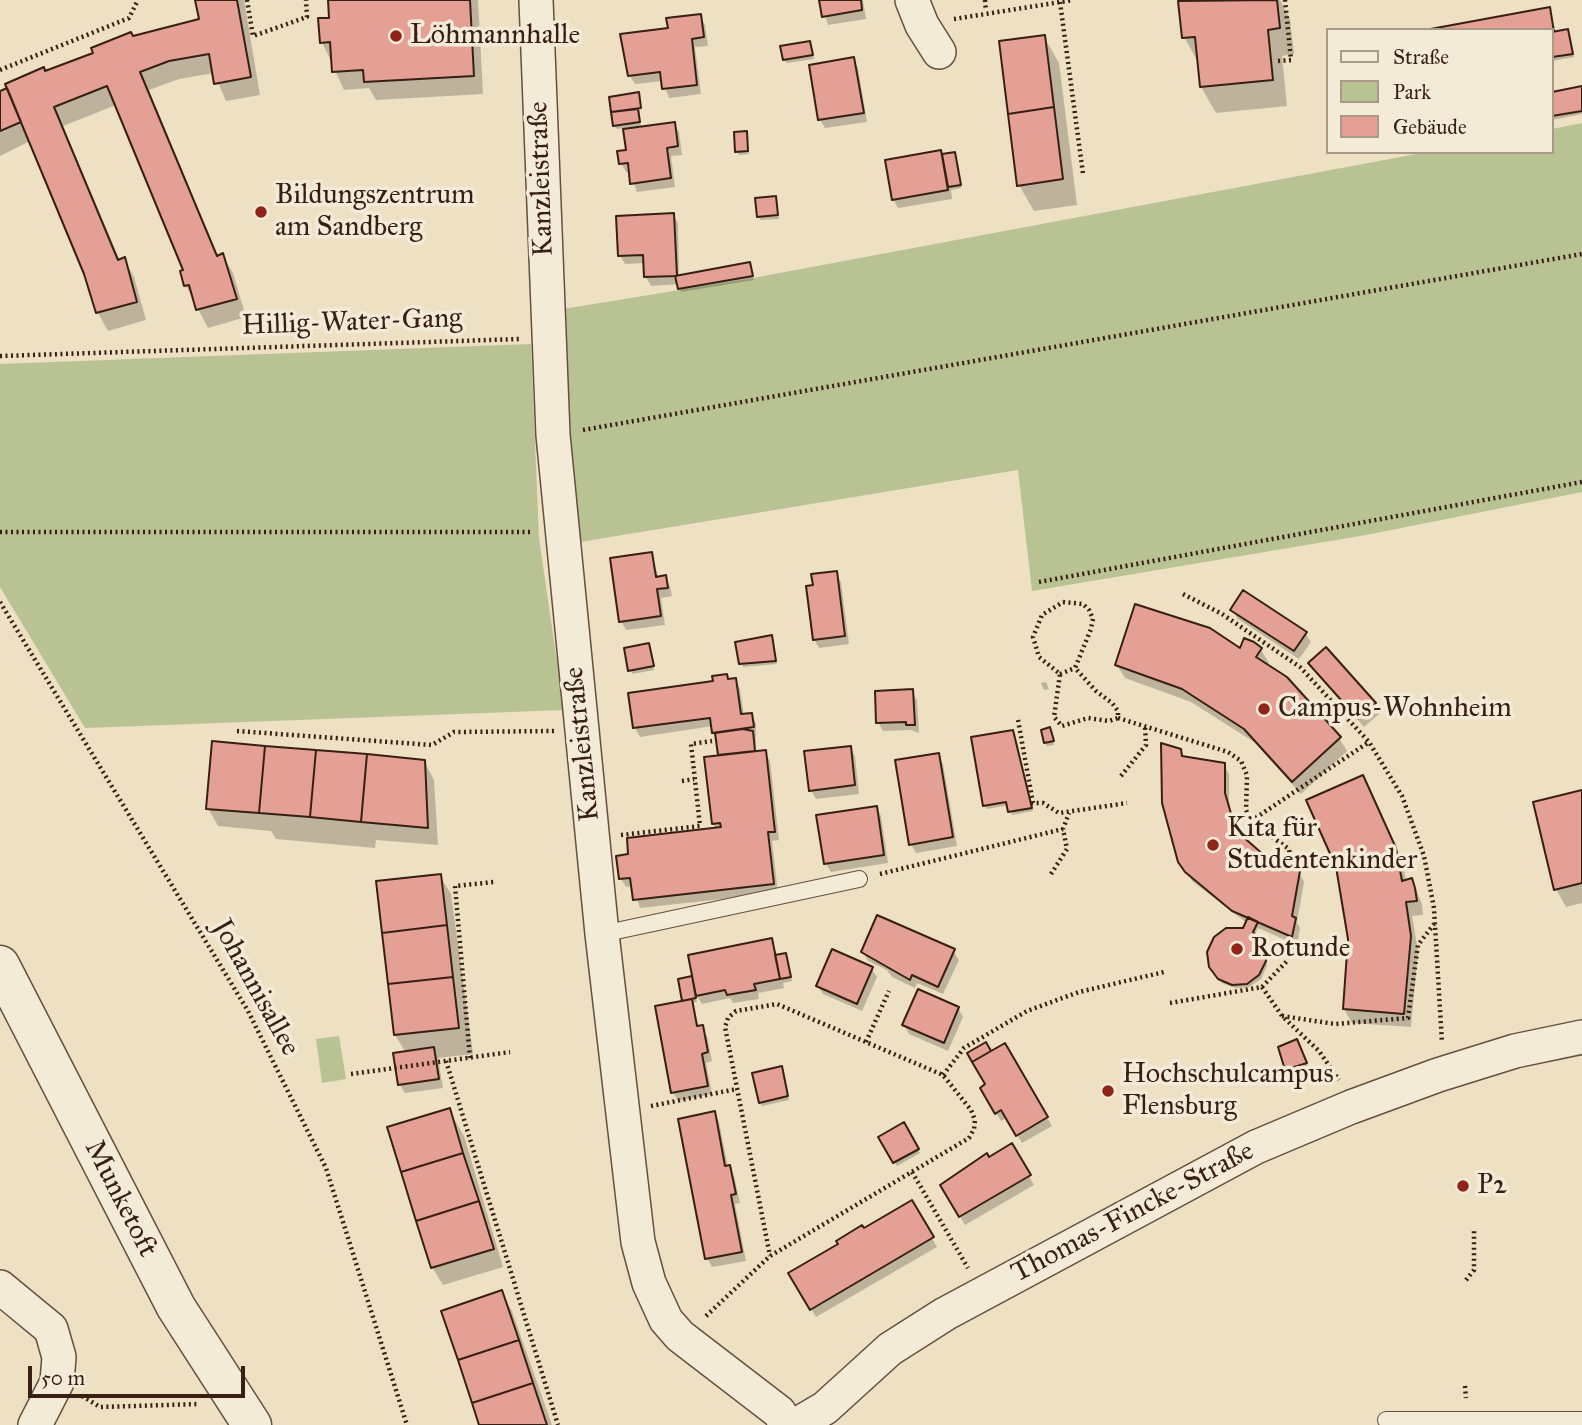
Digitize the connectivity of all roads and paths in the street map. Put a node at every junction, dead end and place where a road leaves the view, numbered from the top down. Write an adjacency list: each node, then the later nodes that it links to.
1 (138, 0): 12 (path)
2 (247, 0): 3 (path)
3 (306, 0)
4 (536, 0): 15 (street, Kanzleistraße)
5 (985, 0): 9 (path)
6 (1073, 0): 8 (path)
7 (1285, 0): 11 (path)
8 (1060, 2): 9 (path); 13 (path)
9 (986, 11): 10 (path)
10 (925, 26)
11 (1278, 61)
12 (0, 70)
13 (1083, 174)
14 (1582, 254): 17 (path)
15 (548, 338): 16 (path, Hillig-Water-Gang); 17 (street, Kanzleistraße)
16 (0, 356)
17 (553, 435): 19 (street, Kanzleistraße)
18 (1582, 482): 21 (path)
19 (562, 531): 20 (path); 30 (street, Kanzleistraße)
20 (0, 532)
21 (1039, 582)
22 (1183, 594): 32 (path)
23 (0, 602): 79 (path, Johannisallee)
24 (1076, 668): 25 (path); 25 (path); 26 (path)
25 (1060, 674): 26 (path)
26 (1118, 718): 28 (path)
27 (1018, 720): 37 (path)
28 (1145, 726): 33 (path); 38 (path)
29 (237, 731): 30 (path)
30 (582, 731): 40 (street, Kanzleistraße)
31 (712, 741): 34 (path)
32 (1369, 742): 38 (path); 45 (path)
33 (1121, 776)
34 (695, 779): 35 (path); 40 (path)
35 (681, 781)
36 (1127, 803): 37 (path)
37 (1069, 813): 39 (path)
38 (1251, 822): 41 (path)
39 (1063, 829): 42 (path); 43 (path)
40 (592, 838): 46 (street, Kanzleistraße)
41 (1291, 862)
42 (1051, 874)
43 (859, 879): 46 (lane)
44 (494, 882): 58 (path)
45 (1435, 924): 53 (path); 62 (path)
46 (602, 934): 64 (street, Kanzleistraße)
47 (1296, 940): 50 (path)
48 (0, 965): 73 (street, Munketoft)
49 (1164, 972): 61 (path)
50 (1262, 987): 52 (path); 53 (path)
51 (889, 991): 55 (path)
52 (1170, 1003)
53 (1282, 1016): 56 (path)
54 (1582, 1037): 62 (street, Thomas-Fincke-Straße)
55 (866, 1042): 61 (path); 63 (path)
56 (1319, 1051)
57 (510, 1052): 58 (path)
58 (470, 1058): 59 (path)
59 (446, 1061): 60 (path); 80 (path)
60 (351, 1074)
61 (943, 1075): 65 (path)
62 (1438, 1075): 70 (street, Thomas-Fincke-Straße)
63 (737, 1089): 64 (path); 67 (path)
64 (623, 1111): 71 (street, Kanzleistraße)
65 (912, 1172): 67 (path); 70 (path)
66 (1474, 1228): 68 (path)
67 (770, 1256): 71 (path)
68 (1466, 1280)
69 (0, 1287): 72 (street)
70 (984, 1293): 82 (street, Thomas-Fincke-Straße)
71 (680, 1336): 81 (street, Kanzleistraße)
72 (57, 1382): 73 (path); 77 (street)
73 (229, 1392): 78 (street, Munketoft)
74 (1386, 1420): 76 (lane)
75 (1582, 1420): 76 (lane)
76 (1511, 1423)
77 (35, 1425)
78 (252, 1425)
79 (407, 1425)
80 (558, 1425)
81 (787, 1425)
82 (796, 1425)

